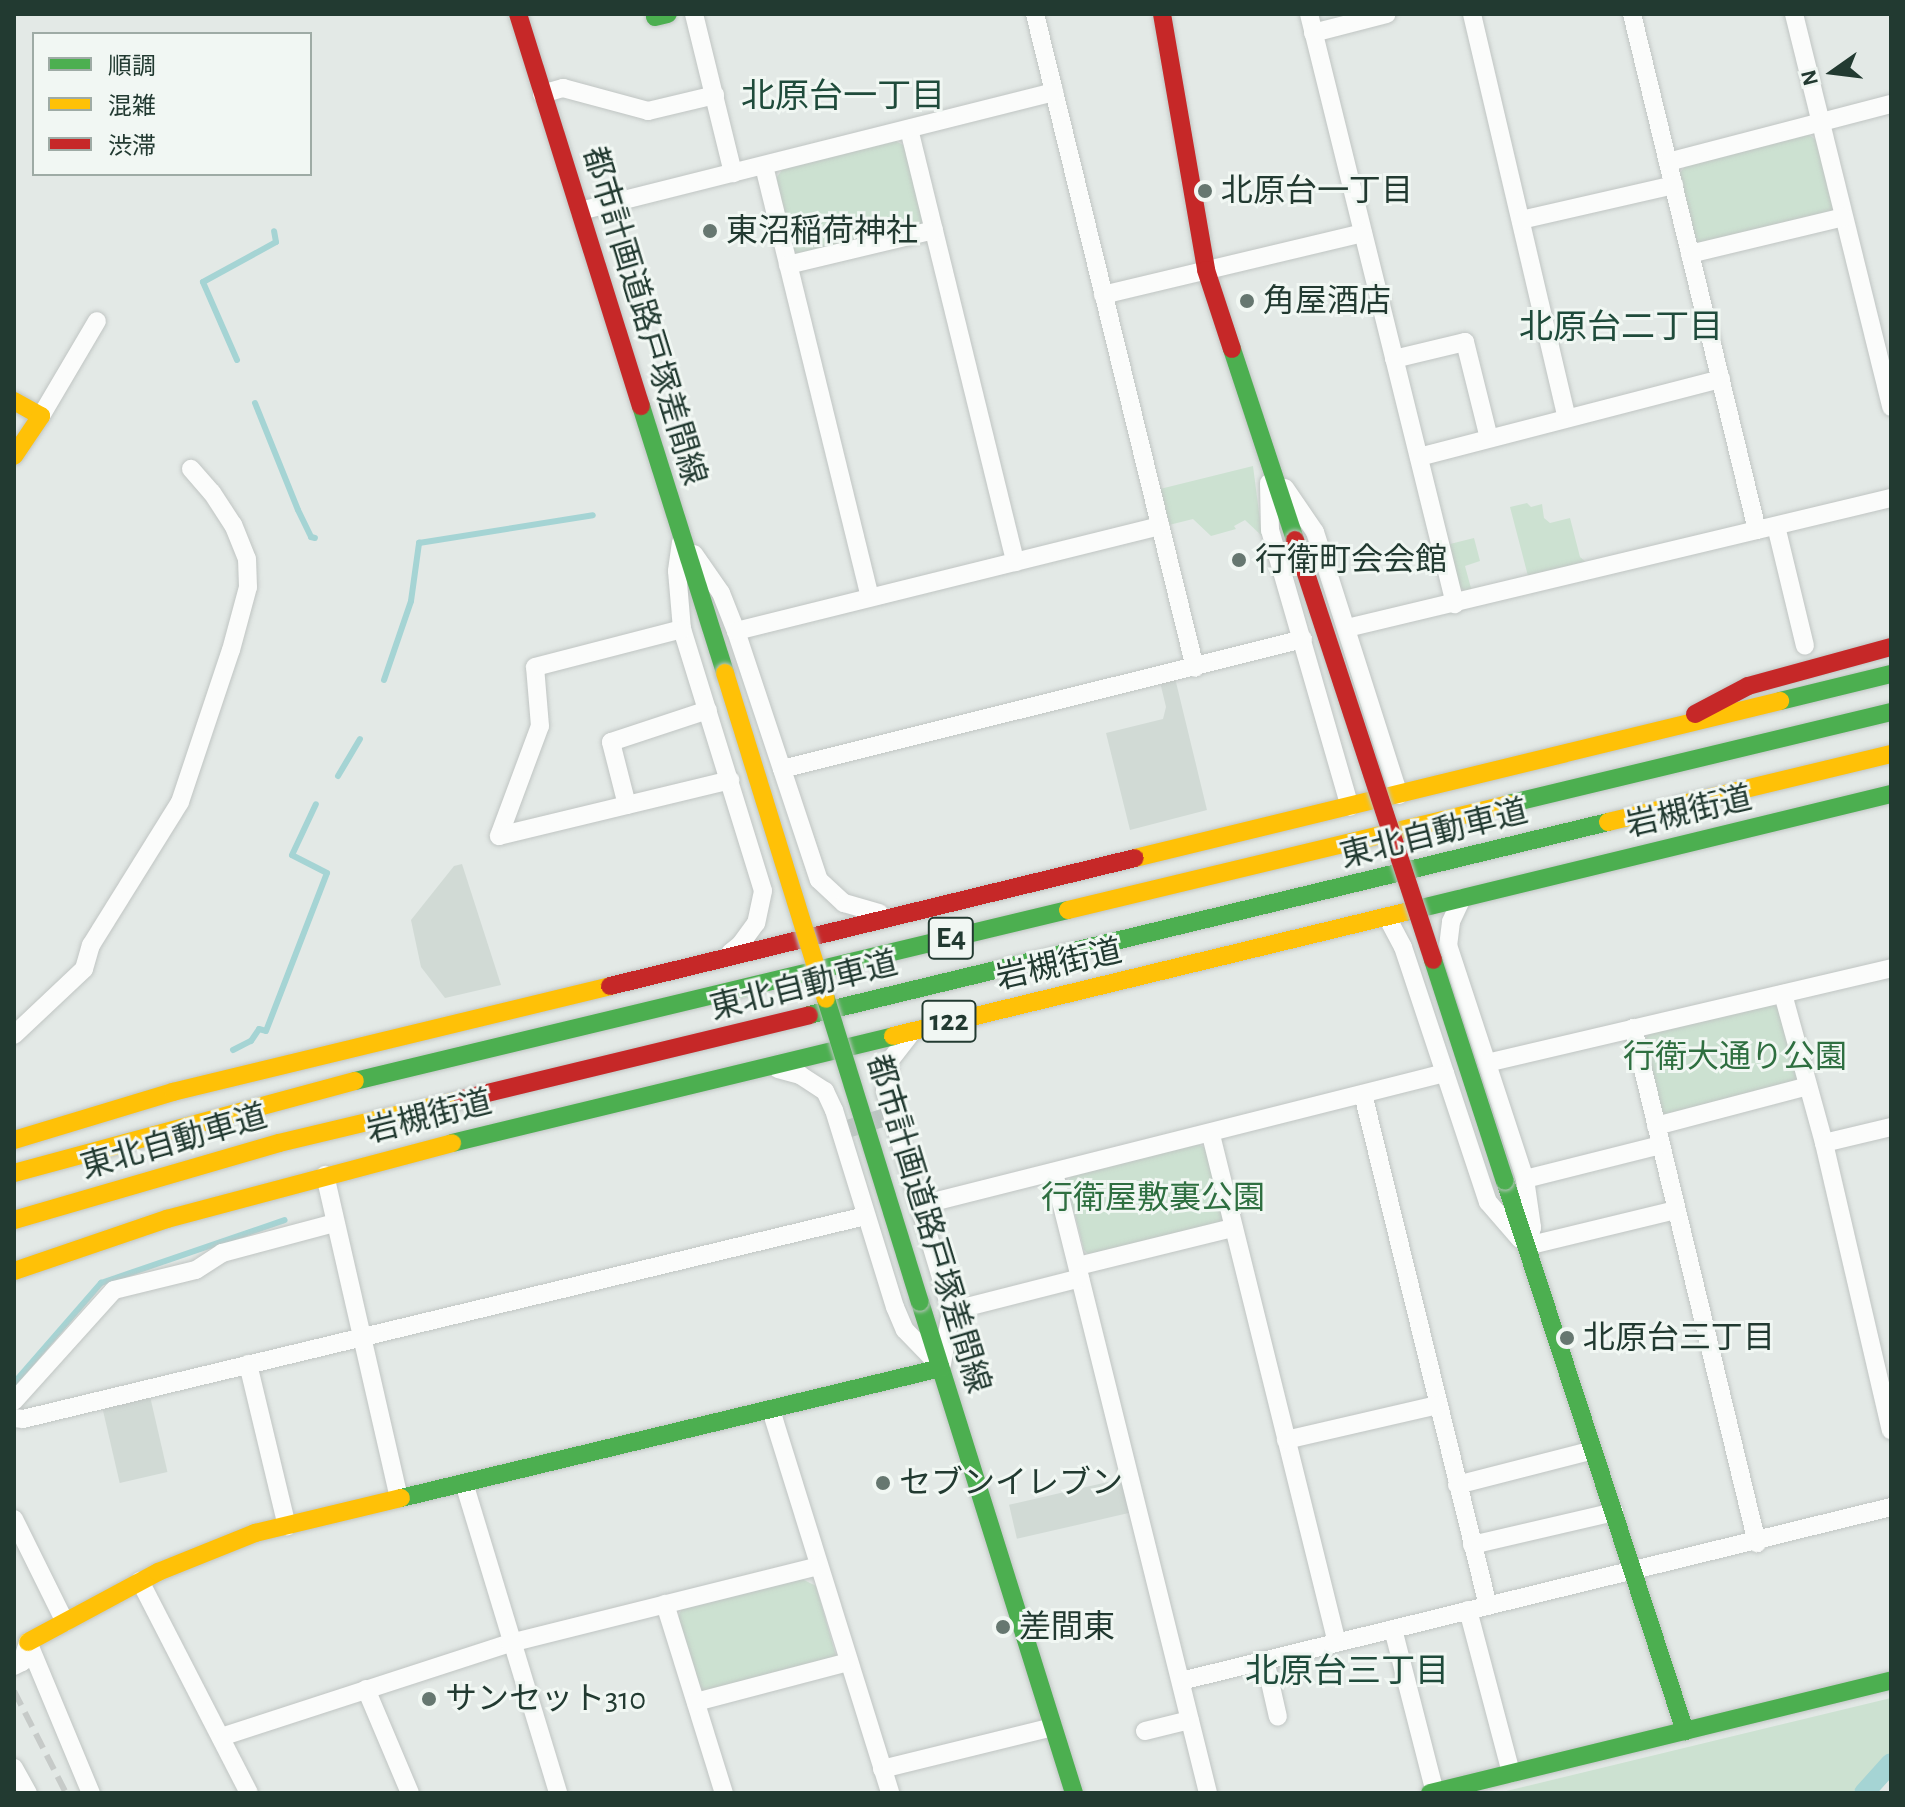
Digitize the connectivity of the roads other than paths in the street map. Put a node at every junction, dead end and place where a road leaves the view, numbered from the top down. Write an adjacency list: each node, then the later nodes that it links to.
1 (518, 14): 11 (main road, 都市計画道路戸塚差間線)
2 (694, 14): 12 (street)
3 (1035, 14): 10 (street)
4 (1162, 14): 27 (main road)
5 (1387, 14): 9 (street)
6 (1472, 14): 22 (street)
7 (1632, 14): 16 (street)
8 (1794, 14): 14 (street)
9 (1311, 23): 24 (street)
10 (1054, 92): 15 (street); 28 (street)
11 (542, 94): 12 (street); 20 (main road, 都市計画道路戸塚差間線)
12 (715, 95): 18 (street)
13 (1891, 104): 14 (street)
14 (1821, 122): 16 (street); 21 (street)
15 (909, 129): 17 (street); 23 (street)
16 (1668, 162): 19 (street)
17 (764, 166): 18 (street); 26 (street)
18 (733, 173): 20 (street)
19 (1674, 185): 22 (street); 25 (street)
20 (580, 211): 44 (main road, 都市計画道路戸塚差間線)
21 (1844, 217): 25 (street); 33 (street)
22 (1521, 220): 35 (street)
23 (934, 230): 26 (street); 45 (street)
24 (1363, 233): 27 (street); 30 (street)
25 (1690, 254): 31 (street)
26 (788, 265): 46 (street)
27 (1206, 270): 28 (street); 39 (main road)
28 (1103, 295): 42 (street)
29 (97, 321): 34 (street)
30 (1394, 359): 36 (street); 38 (street)
31 (1721, 379): 35 (street); 43 (street)
32 (14, 401): 34 (main road)
33 (1891, 407)
34 (41, 416): 37 (main road)
35 (1567, 418): 36 (street)
36 (1489, 438): 38 (street)
37 (14, 456)
38 (1419, 457): 47 (street)
39 (1269, 464): 48 (street); 51 (street); 98 (main road, bridge)
40 (191, 469): 76 (street)
41 (1891, 498): 43 (street)
42 (1160, 526): 45 (street); 54 (street)
43 (1767, 528): 47 (street); 52 (street)
44 (681, 536): 49 (street); 50 (street); 104 (main road, 都市計画道路戸塚差間線, bridge)
45 (1015, 562): 46 (street)
46 (870, 597): 50 (street)
47 (1455, 604): 48 (street)
48 (1347, 628): 63 (street)
49 (682, 629): 56 (street); 64 (street)
50 (736, 631): 60 (street)
51 (1303, 639): 54 (street); 66 (street)
52 (1805, 646)
53 (1891, 647): 58 (main road)
54 (1195, 668): 60 (street)
55 (1891, 674): 58 (main road)
56 (708, 710): 61 (street); 64 (street)
57 (1891, 712): 88 (main road, 東北自動車道 / E4)
58 (1674, 725): 63 (main road)
59 (1891, 754): 95 (main road, 東北自動車道 / E4)
60 (782, 769): 69 (street)
61 (730, 780): 64 (street); 71 (street)
62 (1891, 794): 67 (main road, 岩槻街道 / 122)
63 (1399, 795): 66 (main road)
64 (627, 805)
65 (1891, 806): 67 (main road)
66 (1350, 807): 69 (main road)
67 (1811, 814): 68 (main road, 岩槻街道 / 122)
68 (1462, 898): 70 (main road, 岩槻街道 / 122); 77 (street)
69 (907, 914): 71 (main road)
70 (1387, 917): 74 (main road, 岩槻街道 / 122); 79 (street)
71 (721, 960): 85 (main road)
72 (1891, 968): 73 (street)
73 (1783, 994): 75 (street); 80 (street)
74 (917, 1028): 78 (main road, 岩槻街道 / 122); 92 (street)
75 (1633, 1028): 77 (street); 82 (street)
76 (14, 1035)
77 (1487, 1063): 91 (street)
78 (761, 1067): 90 (main road, 岩槻街道 / 122); 94 (street)
79 (1445, 1073): 81 (street); 98 (street)
80 (1808, 1086): 82 (street); 86 (street)
81 (1363, 1094): 84 (street); 106 (street)
82 (1656, 1126): 87 (street)
83 (1891, 1127): 86 (street)
84 (1211, 1135): 89 (street); 97 (street)
85 (14, 1140)
86 (1824, 1143): 109 (street)
87 (1660, 1145): 91 (street); 93 (street)
88 (14, 1173)
89 (1054, 1173): 92 (street); 100 (street)
90 (325, 1175): 96 (street); 99 (main road, 岩槻街道 / 122)
91 (1525, 1179): 98 (street)
92 (921, 1205): 101 (street)
93 (1676, 1210): 98 (street); 119 (street)
94 (865, 1216): 102 (street); 104 (street)
95 (14, 1220)
96 (335, 1223): 102 (street); 105 (street)
97 (1233, 1228): 100 (street); 110 (street)
98 (1527, 1246): 111 (main road)
99 (14, 1271)
100 (1079, 1272): 101 (street); 135 (street)
101 (951, 1311): 104 (street)
102 (360, 1337): 103 (street); 114 (street)
103 (248, 1364): 108 (street); 118 (street)
104 (941, 1368): 107 (main road); 141 (main road, 都市計画道路戸塚差間線)
105 (14, 1401)
106 (1438, 1405): 110 (street); 113 (street)
107 (771, 1410): 112 (main road); 121 (street)
108 (14, 1418)
109 (1891, 1430)
110 (1286, 1440): 131 (street)
111 (1593, 1450): 113 (street); 116 (main road)
112 (464, 1483): 114 (main road); 130 (street)
113 (1457, 1485): 120 (street)
114 (399, 1498): 118 (main road)
115 (1891, 1507): 119 (street)
116 (1614, 1512): 120 (street); 122 (main road)
117 (14, 1519): 127 (street)
118 (287, 1526): 123 (main road)
119 (1757, 1543): 122 (street)
120 (1472, 1545): 125 (street)
121 (819, 1566): 124 (street); 133 (street)
122 (1634, 1572): 125 (street); 143 (main road)
123 (140, 1581): 127 (main road); 144 (street)
124 (665, 1604): 130 (street); 138 (street)
125 (1488, 1606): 126 (street)
126 (1468, 1610): 128 (street); 147 (street)
127 (65, 1622): 129 (main road)
128 (1393, 1629): 131 (street); 148 (street)
129 (21, 1641): 134 (street); 150 (street)
130 (510, 1643): 137 (street); 153 (street)
131 (1337, 1643): 132 (street)
132 (1265, 1660): 135 (street); 139 (street)
133 (849, 1662): 138 (street); 146 (street)
134 (14, 1666)
135 (1181, 1681): 140 (street)
136 (1891, 1681): 143 (main road)
137 (366, 1689): 144 (street); 152 (street)
138 (696, 1702): 154 (street)
139 (1278, 1717)
140 (1190, 1720): 142 (street); 157 (street)
141 (1053, 1727): 146 (street); 156 (main road, 都市計画道路戸塚差間線)
142 (1145, 1731)
143 (1685, 1731): 147 (main road)
144 (221, 1737): 151 (street)
145 (14, 1768): 149 (street)
146 (882, 1769): 155 (street)
147 (1511, 1773): 148 (main road)
148 (1433, 1792)
149 (28, 1793)
150 (91, 1793)
151 (249, 1793)
152 (410, 1793)
153 (558, 1793)
154 (724, 1793)
155 (890, 1793)
156 (1074, 1793)
157 (1208, 1793)

